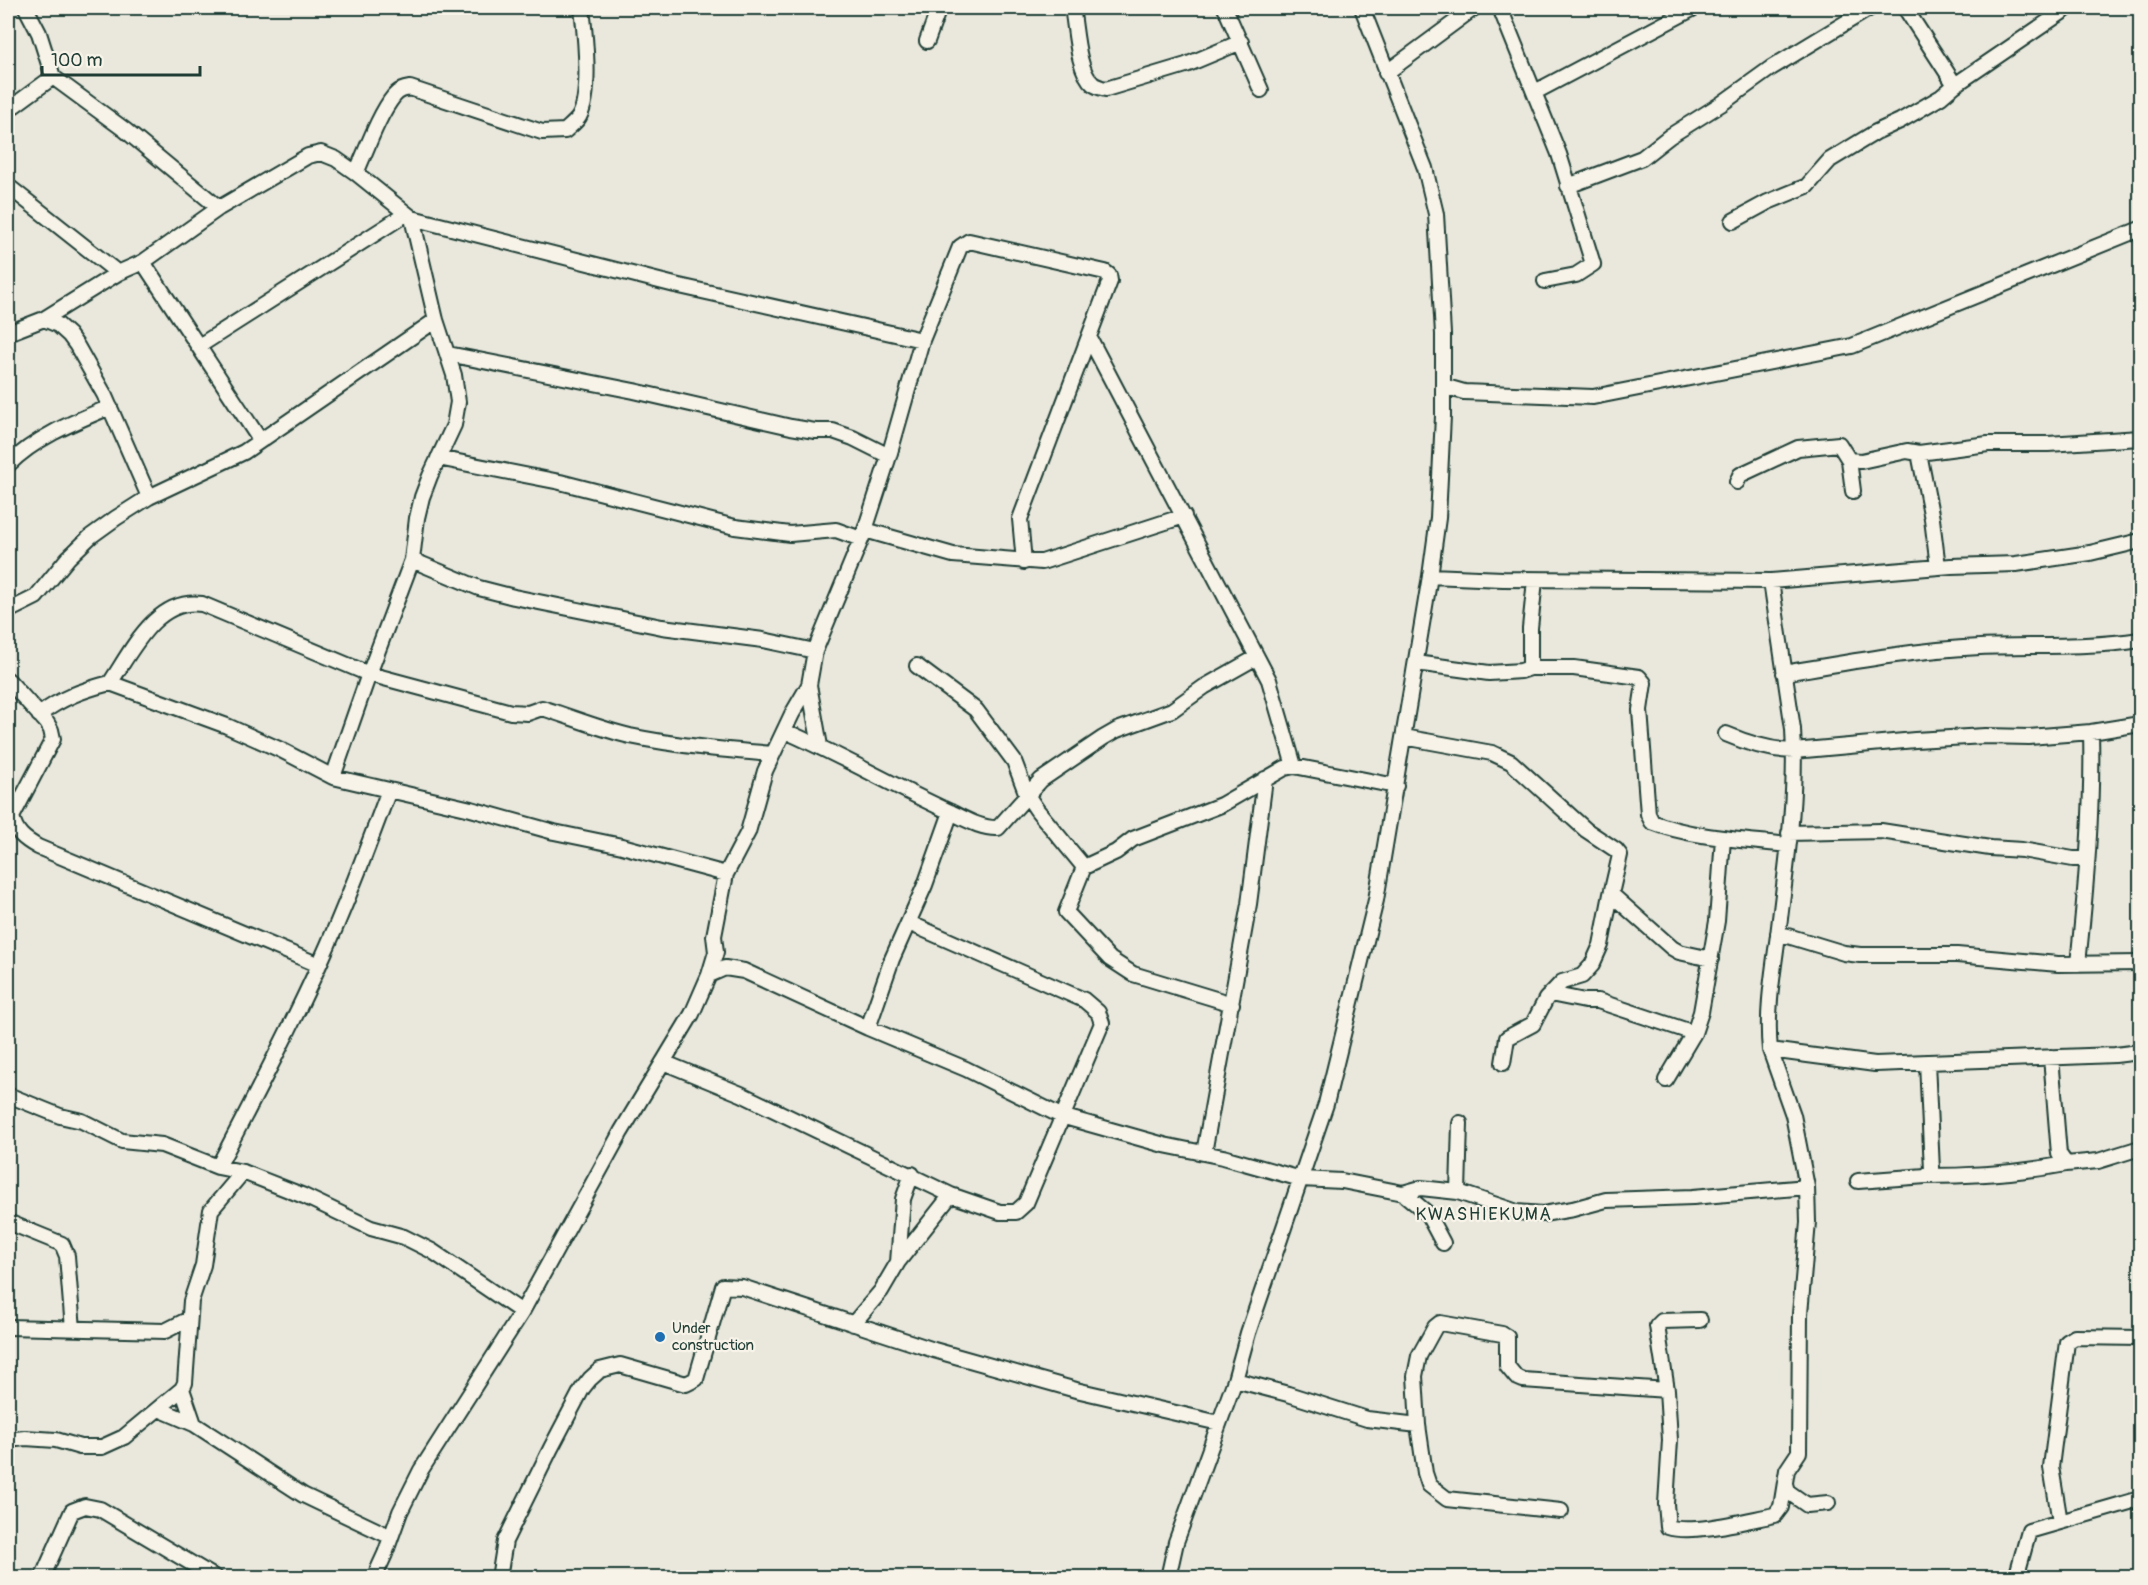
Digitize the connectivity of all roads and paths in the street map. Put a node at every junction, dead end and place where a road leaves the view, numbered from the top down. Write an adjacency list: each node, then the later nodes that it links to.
1 (26, 8): 16 (street)
2 (582, 8): 21 (street)
3 (939, 8): 13 (street)
4 (1072, 8): 14 (street)
5 (1226, 8): 14 (street)
6 (1362, 8): 15 (street)
7 (1474, 8): 15 (street)
8 (1500, 8): 19 (street)
9 (1694, 8): 19 (street)
10 (1870, 8): 23 (street)
11 (1905, 8): 17 (street)
12 (2068, 8): 17 (street)
13 (927, 41)
14 (1241, 42): 18 (street)
15 (1386, 73): 38 (street)
16 (53, 77): 20 (street); 24 (street)
17 (1955, 85): 26 (street)
18 (1261, 90)
19 (1535, 93): 23 (street)
20 (8, 110)
21 (357, 172): 24 (street); 25 (street)
22 (8, 186): 29 (street)
23 (1568, 186): 30 (street)
24 (219, 208): 28 (street)
25 (409, 216): 32 (street); 35 (street); 36 (street)
26 (1733, 221)
27 (2140, 229): 38 (street)
28 (143, 262): 29 (street); 36 (street)
29 (118, 273): 31 (street)
30 (1545, 281)
31 (44, 319): 33 (street); 39 (street)
32 (436, 320): 37 (street); 41 (street)
33 (8, 333)
34 (1089, 338): 35 (street); 50 (street); 54 (street)
35 (922, 340): 43 (street)
36 (199, 346): 41 (street)
37 (447, 354): 43 (street); 44 (street)
38 (1443, 386): 56 (street)
39 (110, 407): 46 (street); 49 (street)
40 (2140, 438): 42 (street)
41 (260, 440): 49 (street)
42 (1919, 453): 45 (street); 55 (street)
43 (889, 456): 51 (street)
44 (438, 458): 51 (street); 53 (street)
45 (1849, 460): 47 (street); 48 (street)
46 (8, 465)
47 (1737, 482)
48 (1853, 491)
49 (149, 497): 59 (street)
50 (1184, 516): 54 (street); 62 (street)
51 (863, 535): 54 (street); 61 (street)
52 (2140, 541): 55 (street)
53 (412, 560): 61 (street); 67 (street)
54 (1024, 562)
55 (1938, 567): 58 (street)
56 (1430, 576): 57 (street); 63 (street)
57 (1535, 580): 58 (street); 65 (street)
58 (1771, 581): 66 (street)
59 (8, 611)
60 (2140, 640): 66 (street)
61 (815, 651): 70 (street)
62 (1257, 657): 80 (street); 85 (street)
63 (1416, 663): 65 (street); 76 (street)
64 (917, 666): 85 (street)
65 (1530, 668): 87 (street)
66 (1784, 673): 78 (street)
67 (369, 674): 69 (street); 79 (street); 81 (street)
68 (8, 680): 71 (street)
69 (110, 683): 71 (street); 81 (street)
70 (809, 685): 73 (street); 77 (street)
71 (39, 715): 99 (street)
72 (2140, 724): 74 (street)
73 (785, 731): 77 (street); 79 (street)
74 (2091, 732): 78 (street); 89 (street)
75 (1726, 734): 78 (street)
76 (1404, 737): 83 (street); 92 (street)
77 (820, 746): 86 (street)
78 (1794, 751): 88 (street)
79 (773, 754): 91 (street)
80 (1294, 766): 82 (street); 83 (street)
81 (333, 777): 84 (street)
82 (1265, 779): 90 (street); 103 (street)
83 (1396, 786): 123 (street)
84 (389, 790): 91 (street); 99 (street)
85 (1027, 795): 86 (street); 90 (street)
86 (951, 812): 93 (street)
87 (1723, 838): 88 (street); 96 (street)
88 (1789, 839): 89 (street); 94 (street)
89 (2086, 859): 98 (street)
90 (1084, 867): 103 (street)
91 (726, 874): 95 (street)
92 (1611, 894): 96 (street); 102 (street)
93 (909, 924): 104 (street); 114 (street)
94 (1778, 933): 98 (street); 106 (street)
95 (716, 952): 100 (street); 101 (street)
96 (1711, 959): 105 (street)
97 (2140, 963): 98 (street)
98 (2078, 964)
99 (319, 965): 119 (street)
100 (744, 971): 101 (street); 104 (street)
101 (709, 975): 109 (street)
102 (1551, 994): 105 (street); 111 (street)
103 (1232, 1005): 117 (street)
104 (868, 1028): 114 (street)
105 (1694, 1033): 112 (street)
106 (1770, 1050): 110 (street); 125 (street)
107 (2140, 1052): 108 (street)
108 (2051, 1057): 110 (street); 118 (street)
109 (663, 1062): 121 (street); 132 (street)
110 (1927, 1062): 122 (street)
111 (1503, 1063)
112 (1666, 1080)
113 (8, 1095): 119 (street)
114 (1061, 1116): 117 (street); 128 (street)
115 (1460, 1123): 126 (street)
116 (2140, 1148): 118 (street)
117 (1204, 1153): 123 (street)
118 (2066, 1164): 122 (street)
119 (218, 1167): 120 (street)
120 (243, 1172): 132 (street); 133 (street)
121 (912, 1174): 128 (street); 131 (street)
122 (1926, 1176): 124 (street)
123 (1301, 1179): 127 (street); 139 (street)
124 (1858, 1181)
125 (1807, 1187): 126 (street); 147 (street)
126 (1458, 1191): 127 (street)
127 (1403, 1193): 130 (street)
128 (951, 1195): 131 (street)
129 (8, 1222): 137 (street)
130 (1443, 1243)
131 (898, 1262): 135 (street)
132 (522, 1312): 152 (street)
133 (189, 1319): 137 (street); 140 (street)
134 (1700, 1320): 141 (street)
135 (853, 1324): 143 (street); 156 (street)
136 (8, 1327): 137 (street)
137 (73, 1329)
138 (2140, 1338): 151 (street)
139 (1235, 1380): 143 (street); 145 (street)
140 (182, 1389): 142 (street); 144 (street)
141 (1667, 1390): 145 (street); 147 (street)
142 (159, 1409): 144 (street); 146 (street)
143 (1219, 1423): 157 (street)
144 (194, 1424): 152 (street)
145 (1418, 1425): 150 (street)
146 (8, 1440)
147 (1785, 1484): 149 (street)
148 (2140, 1499): 151 (street)
149 (1828, 1503)
150 (1562, 1511)
151 (2060, 1522): 158 (street)
152 (391, 1537): 155 (street)
153 (42, 1578): 154 (street)
154 (216, 1578)
155 (374, 1578)
156 (499, 1578)
157 (1168, 1578)
158 (2016, 1578)

